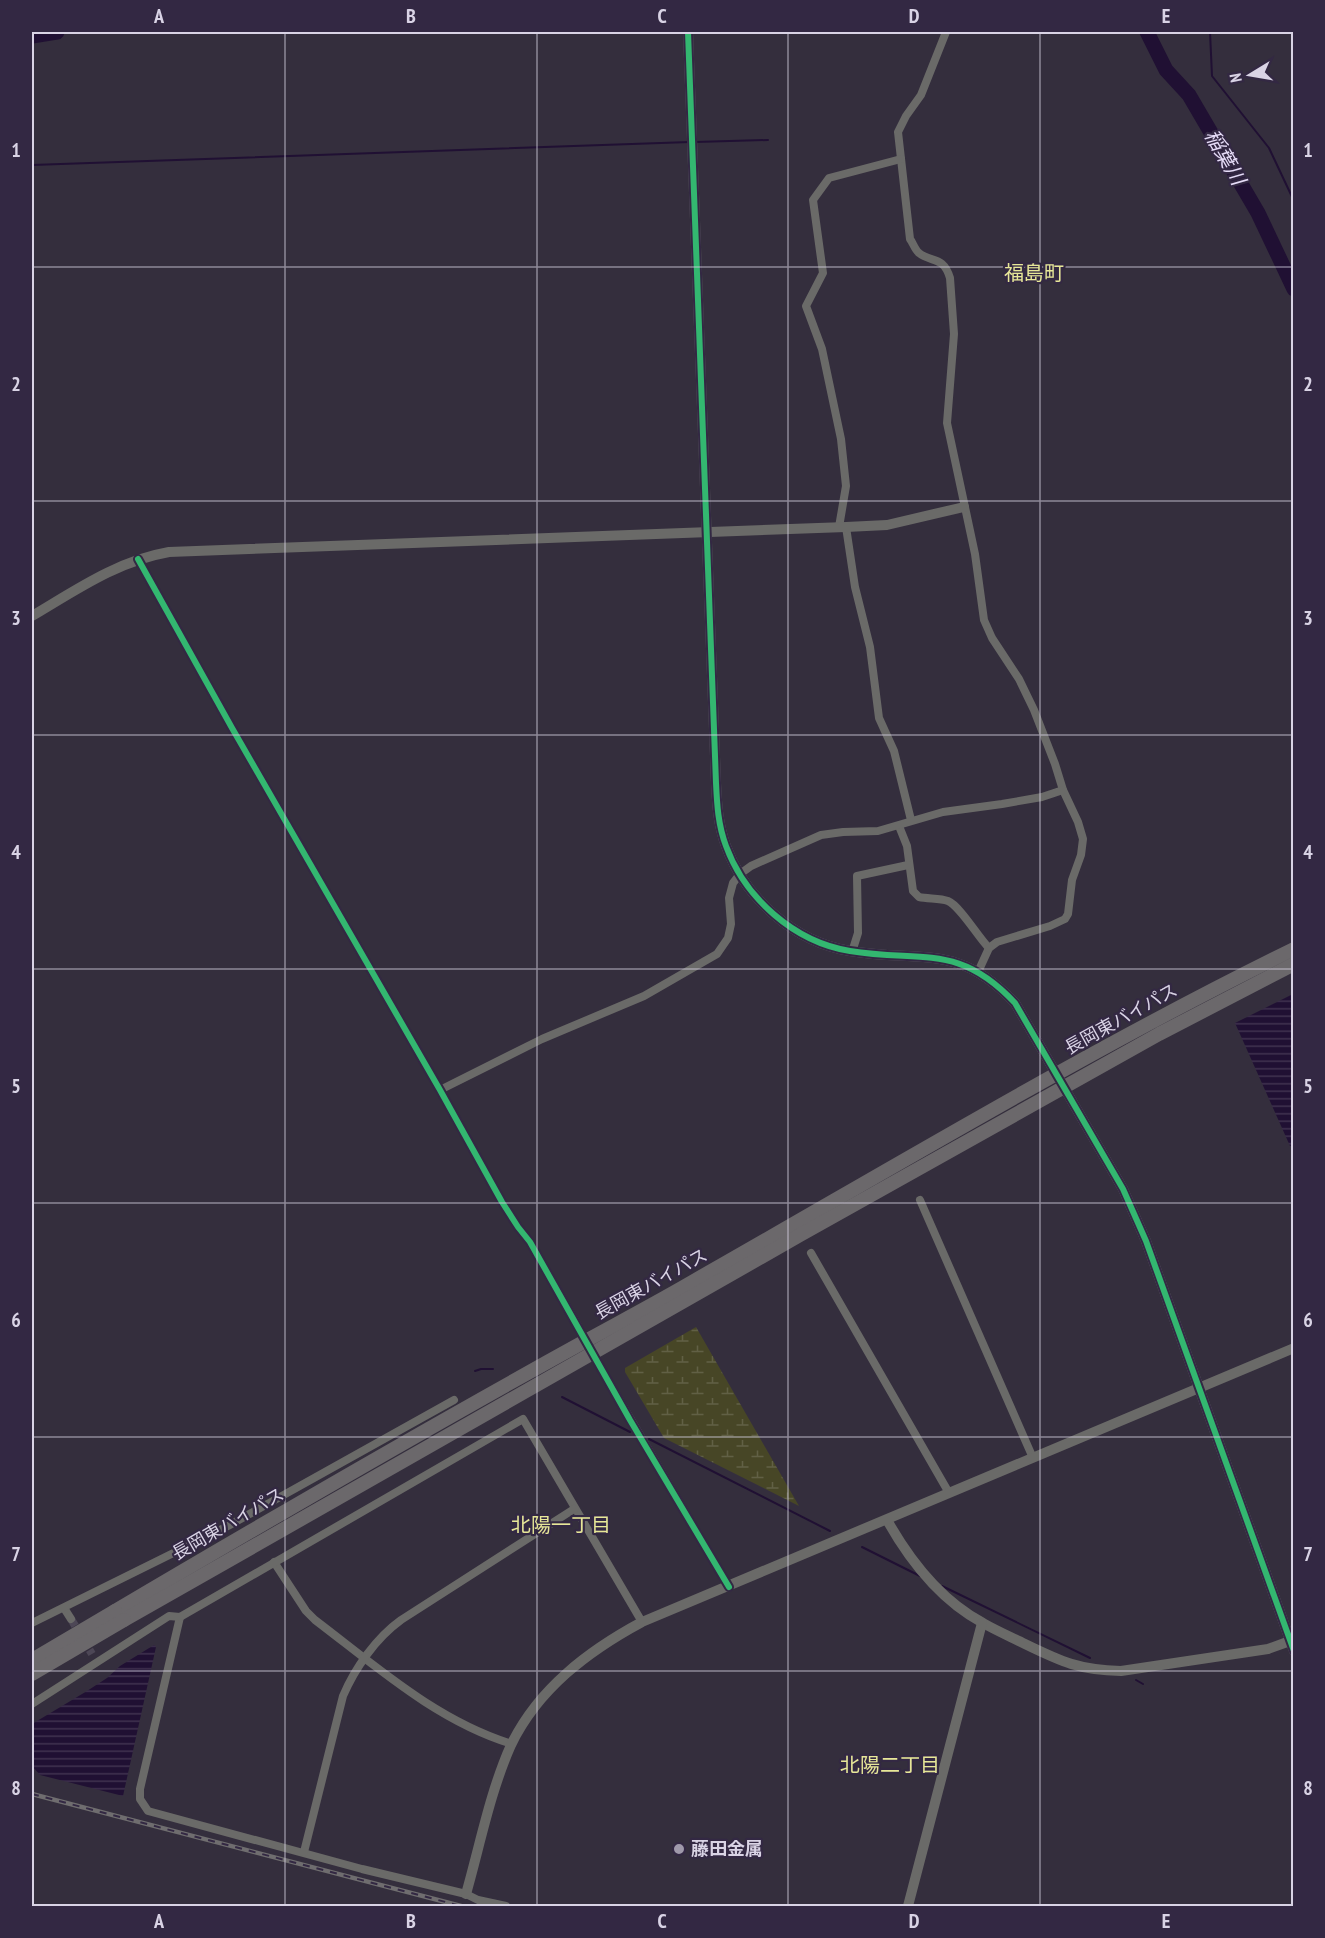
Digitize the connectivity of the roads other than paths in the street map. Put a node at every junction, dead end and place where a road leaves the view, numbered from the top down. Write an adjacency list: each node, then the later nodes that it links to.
1 (688, 32): 6 (street)
2 (946, 32): 3 (street)
3 (901, 159): 4 (street); 5 (street)
4 (964, 507): 5 (street); 9 (street)
5 (843, 527): 6 (street); 10 (street)
6 (706, 532): 7 (street); 13 (street)
7 (138, 559): 8 (street); 20 (street)
8 (32, 616)
9 (1063, 790): 10 (street); 14 (street)
10 (911, 820): 11 (street)
11 (899, 826): 12 (street); 13 (street)
12 (908, 865): 14 (street); 16 (street)
13 (740, 874): 16 (street); 20 (street)
14 (988, 948): 18 (street)
15 (1293, 949): 19 (highway, 長岡東バイパス)
16 (852, 951): 18 (street)
17 (1293, 964): 19 (highway, 長岡東バイパス)
18 (978, 972): 19 (street)
19 (1060, 1081): 26 (street); 35 (highway, 長岡東バイパス)
20 (440, 1090): 23 (street)
21 (920, 1200): 28 (street)
22 (811, 1253): 29 (street)
23 (578, 1326)
24 (1293, 1348): 26 (street)
25 (596, 1360): 33 (street)
26 (1199, 1389): 28 (street); 41 (street)
27 (454, 1400): 34 (street)
28 (1033, 1458): 29 (street)
29 (949, 1493): 31 (street)
30 (574, 1509): 32 (street); 38 (street); 42 (street)
31 (887, 1520): 33 (street); 40 (street)
32 (274, 1562): 36 (street); 42 (street)
33 (729, 1587): 38 (street)
34 (64, 1608): 37 (street); 39 (street)
35 (120, 1616): 43 (highway, 長岡東バイパス, bridge); 44 (highway, 長岡東バイパス, bridge)
36 (180, 1617): 45 (street); 47 (street)
37 (71, 1619)
38 (642, 1622): 46 (street)
39 (32, 1623)
40 (982, 1623): 41 (street); 50 (street)
41 (1292, 1646)
42 (366, 1658): 46 (street); 47 (street)
43 (32, 1660)
44 (32, 1674)
45 (32, 1704)
46 (512, 1744): 48 (street)
47 (304, 1852): 48 (street)
48 (466, 1894): 49 (street)
49 (506, 1906)
50 (908, 1906)

